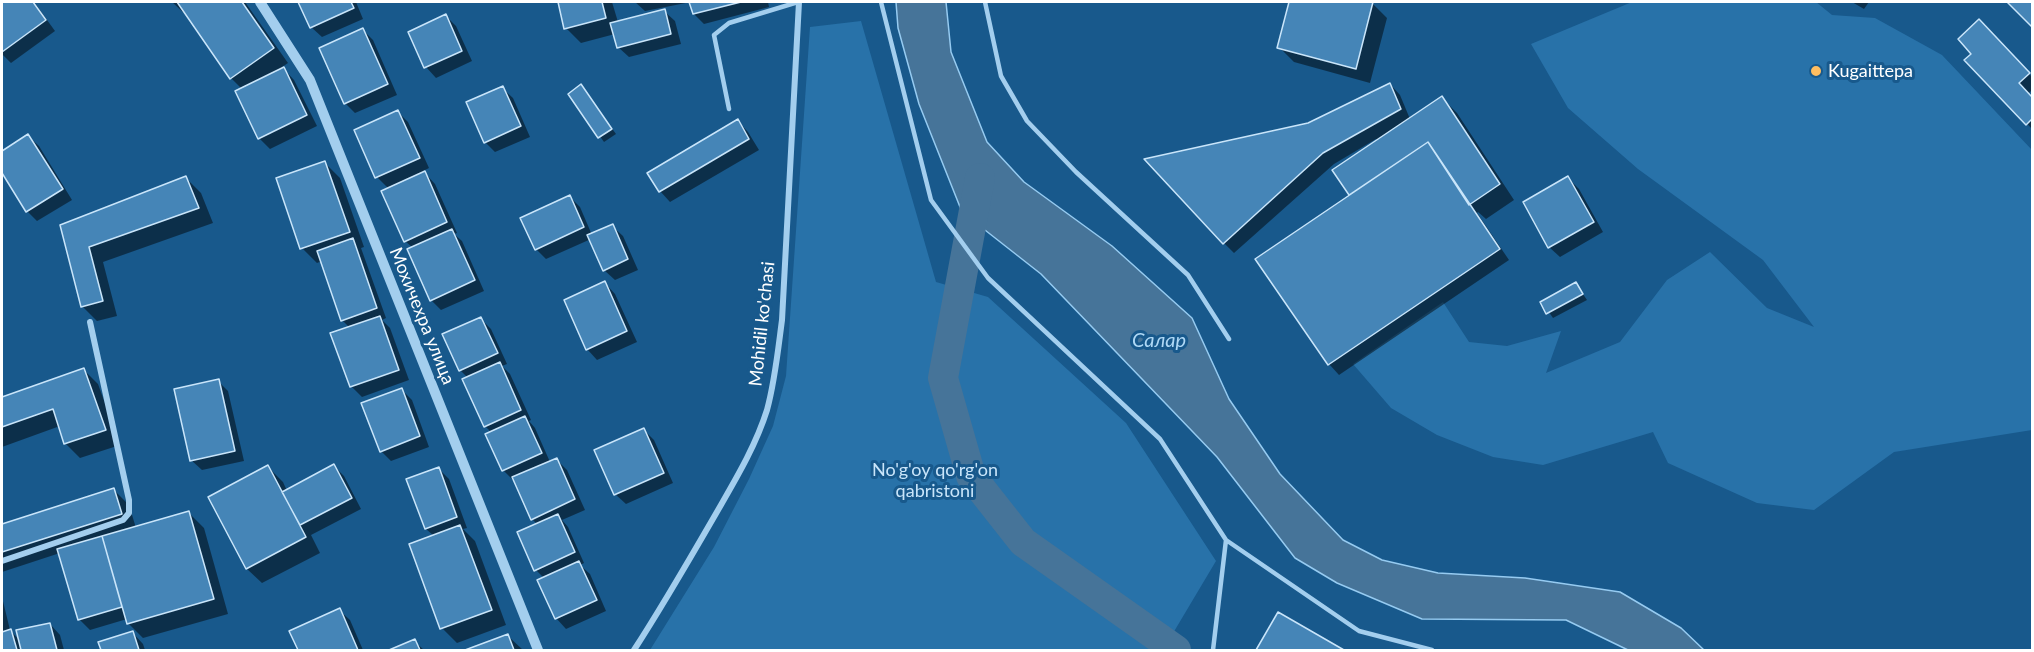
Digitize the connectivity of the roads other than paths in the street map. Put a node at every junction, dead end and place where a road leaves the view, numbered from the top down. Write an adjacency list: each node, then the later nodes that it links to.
1 (260, 2): 10 (street, Мохичехра улица)
2 (798, 2): 5 (lane); 11 (street, Mohidil ko'chasi)
3 (881, 2): 8 (lane)
4 (985, 2): 7 (lane)
5 (729, 109)
6 (90, 322): 9 (street)
7 (1229, 339)
8 (1226, 540): 12 (lane); 13 (lane)
9 (2, 561)
10 (538, 651)
11 (634, 651)
12 (1213, 651)
13 (1432, 651)

